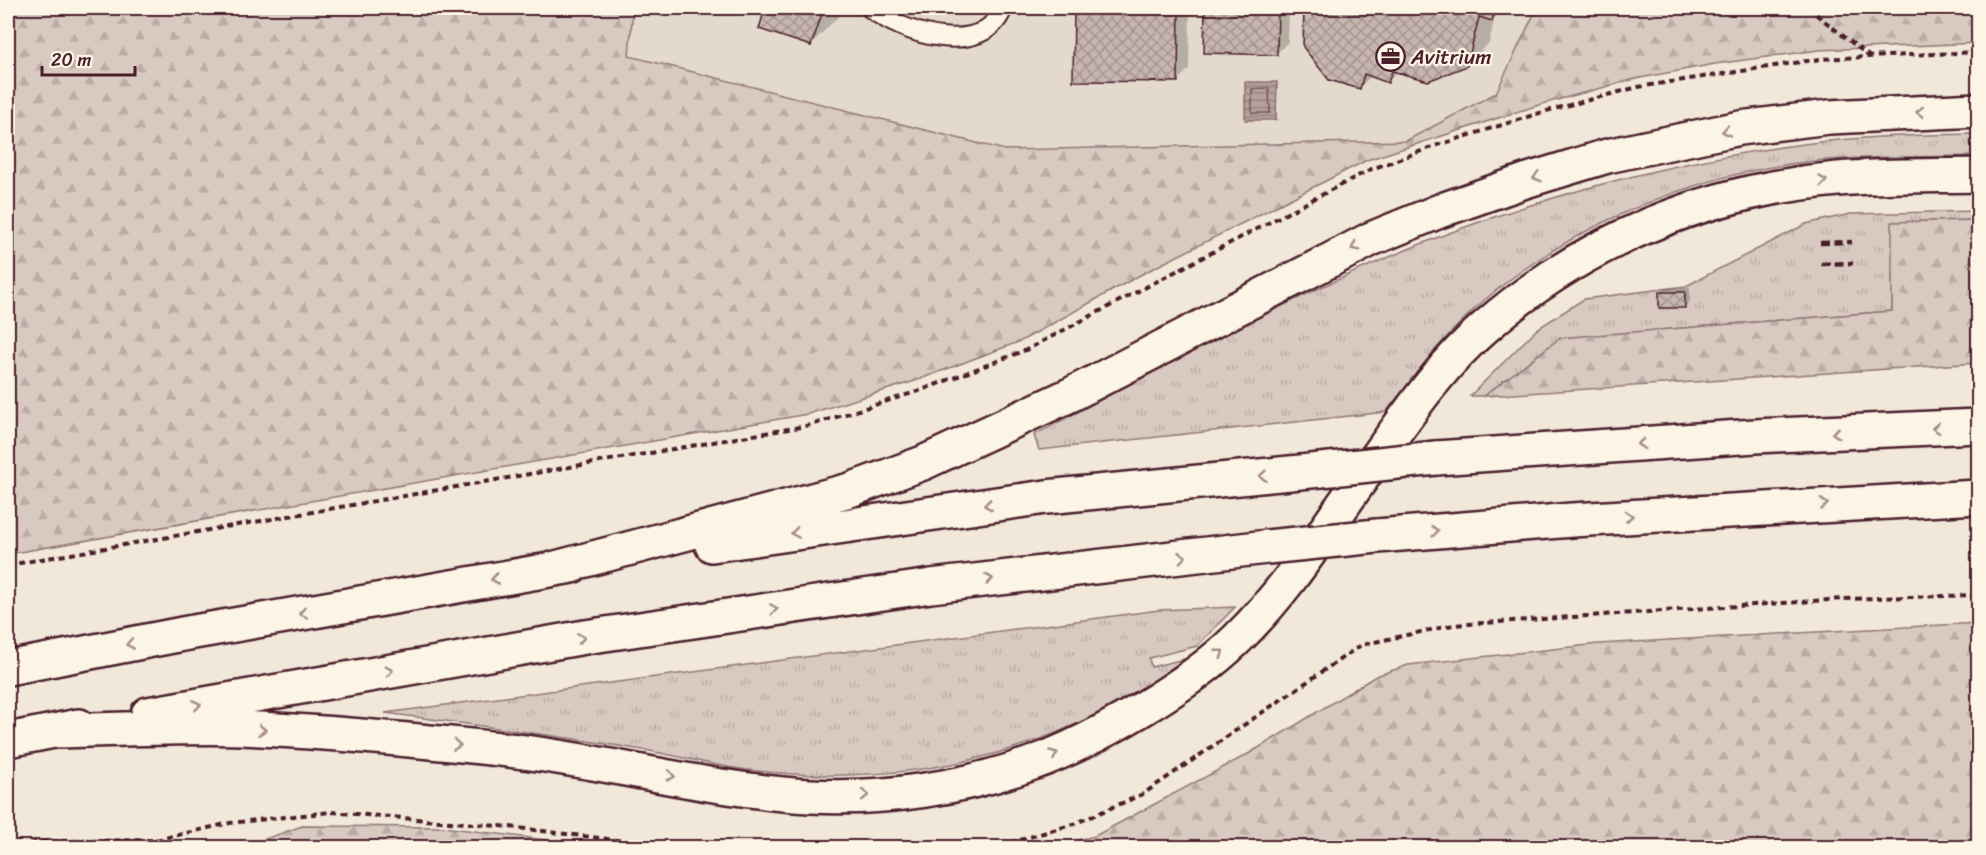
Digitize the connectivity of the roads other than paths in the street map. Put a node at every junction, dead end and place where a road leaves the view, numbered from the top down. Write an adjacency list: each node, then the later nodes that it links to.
1 (870, 8): 2 (lane)
2 (1003, 8)
3 (1978, 111): 7 (highway, one-way to 7)
4 (1978, 175): 9 (highway, one-way to 4)
5 (1978, 426): 7 (highway, one-way to 7, bridge)
6 (1978, 496): 9 (highway, one-way to 6, bridge)
7 (552, 569): 8 (highway, one-way to 8)
8 (8, 668)
9 (57, 731): 10 (highway)
10 (8, 740)

